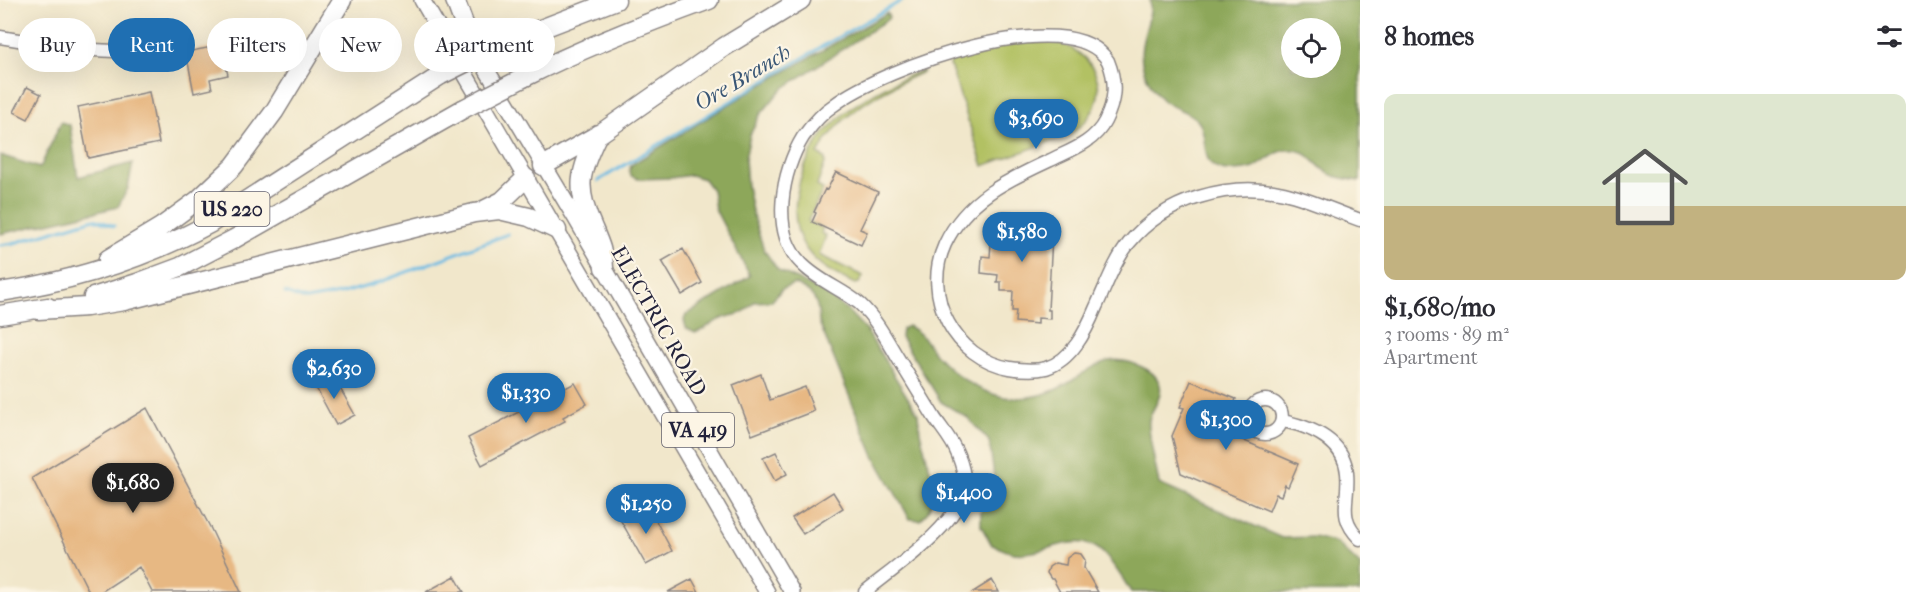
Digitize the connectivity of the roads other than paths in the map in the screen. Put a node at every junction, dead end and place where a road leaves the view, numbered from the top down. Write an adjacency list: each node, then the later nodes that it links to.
1 (342, 0): 22 (highway)
2 (422, 0): 17 (main road)
3 (446, 0): 9 (main road, VA 419)
4 (455, 0): 10 (highway)
5 (584, 0): 11 (highway)
6 (616, 0): 11 (highway, US 220)
7 (709, 0): 24 (highway, US 220, bridge)
8 (801, 0): 15 (highway)
9 (456, 18)
10 (462, 18)
11 (557, 21): 22 (highway, US 220, bridge)
12 (0, 37): 13 (street)
13 (108, 50)
14 (488, 72): 16 (main road, VA 419)
15 (598, 134): 16 (highway); 21 (highway)
16 (543, 166): 17 (main road); 21 (main road, ELECTRIC ROAD / VA 419)
17 (526, 178): 18 (highway); 20 (main road, VA 419)
18 (474, 213): 20 (highway); 24 (highway)
19 (1360, 220): 30 (street)
20 (557, 230): 28 (main road, ELECTRIC ROAD / VA 419)
21 (604, 268): 29 (main road, ELECTRIC ROAD / VA 419)
22 (74, 278): 23 (highway, US 220)
23 (0, 292)
24 (38, 310): 25 (highway, US 220)
25 (0, 315)
26 (1283, 421): 27 (street)
27 (1360, 539)
28 (767, 592)
29 (792, 592)
30 (866, 592)

